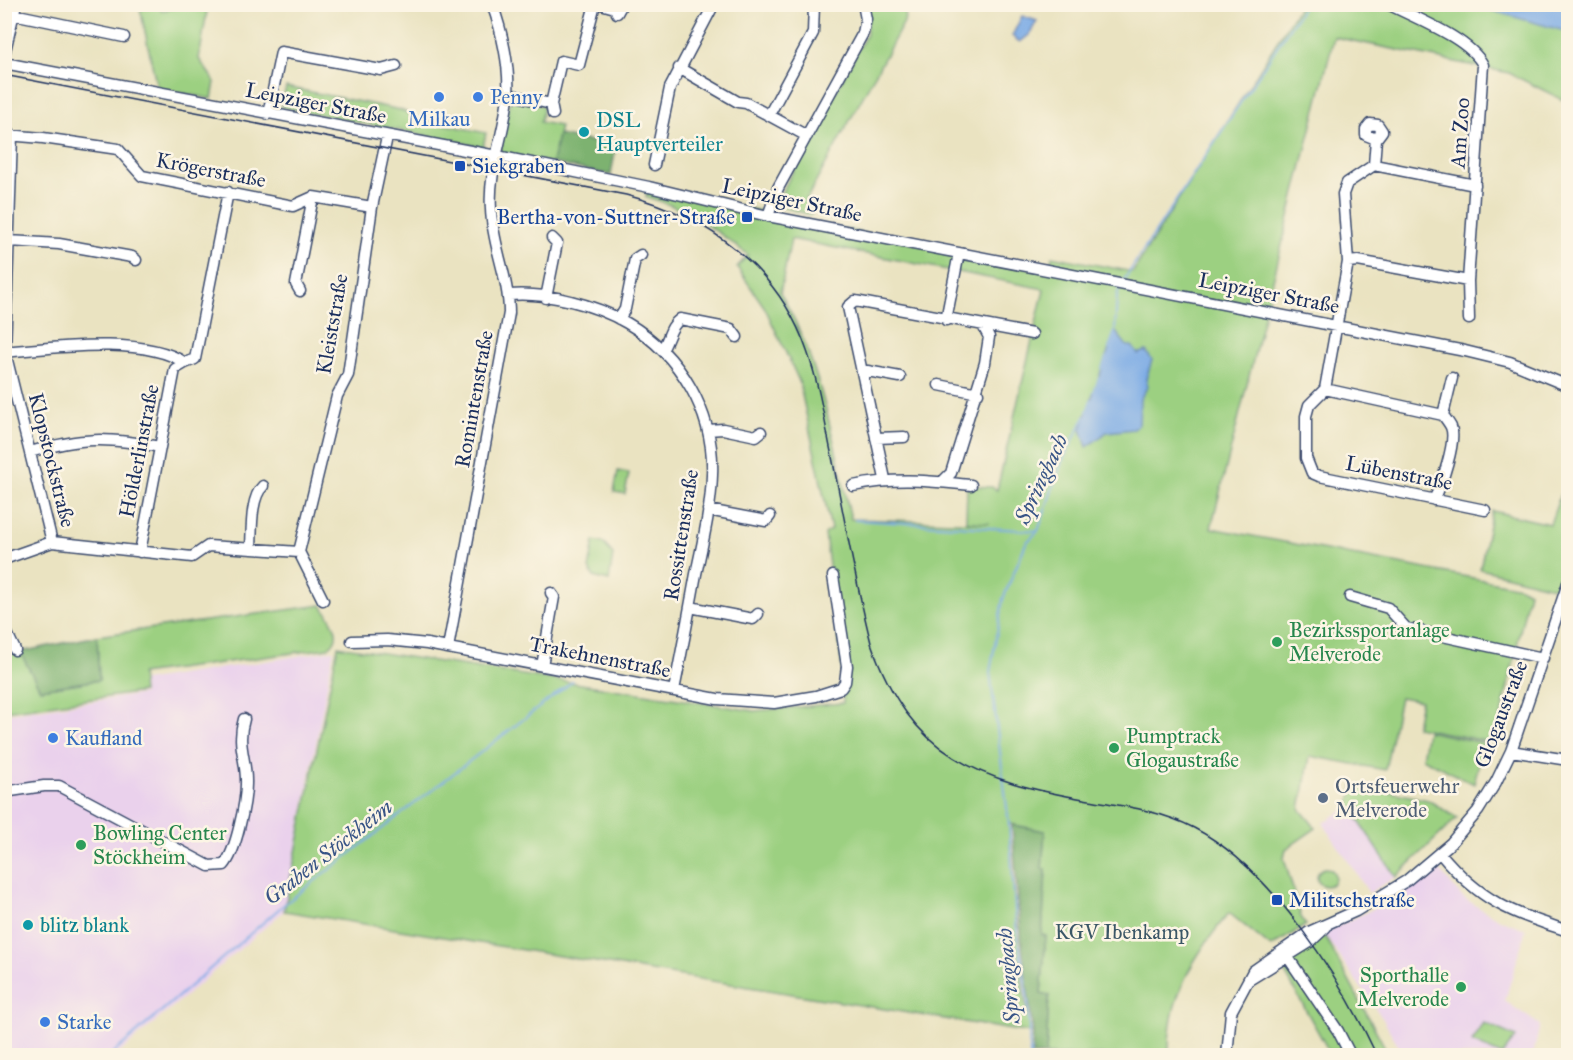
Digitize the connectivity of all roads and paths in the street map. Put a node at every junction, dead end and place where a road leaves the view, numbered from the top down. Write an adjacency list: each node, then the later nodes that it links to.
1 (492, 4): 15 (street)
2 (595, 4): 15 (street)
3 (601, 4): 9 (street)
4 (714, 4): 14 (street)
5 (814, 4): 17 (street)
6 (863, 4): 20 (street)
7 (1388, 4): 25 (street, Am Zoo)
8 (15, 9): 10 (street); 11 (street)
9 (620, 9)
10 (124, 37)
11 (4, 55)
12 (4, 63): 16 (street, Leipziger Straße)
13 (396, 66): 16 (street)
14 (679, 68): 17 (street); 23 (street)
15 (508, 94): 22 (street)
16 (268, 114): 19 (street, Leipziger Straße)
17 (769, 115): 20 (street)
18 (8, 135): 26 (street, Krögerstraße); 30 (street, Klopstockstraße)
19 (387, 136): 22 (street, Leipziger Straße); 28 (street, Kleiststraße)
20 (807, 136): 29 (street)
21 (1376, 139): 24 (street)
22 (495, 156): 29 (street, Leipziger Straße); 39 (street, Romintenstraße)
23 (654, 165)
24 (1374, 165): 25 (street); 36 (street)
25 (1476, 185): 37 (street, Am Zoo)
26 (228, 192): 27 (street, Krögerstraße); 50 (street, Hölderlinstraße)
27 (313, 197): 28 (street, Krögerstraße); 38 (street)
28 (372, 207): 77 (street, Kleiststraße)
29 (768, 216): 33 (street, Leipziger Straße)
30 (7, 224): 32 (street, Klopstockstraße)
31 (552, 238): 40 (street)
32 (9, 241): 35 (street); 49 (street, Klopstockstraße)
33 (959, 253): 43 (street); 45 (street, Leipziger Straße)
34 (641, 255): 41 (street)
35 (136, 260)
36 (1348, 262): 37 (street); 45 (street)
37 (1468, 281): 42 (street, Am Zoo)
38 (300, 291)
39 (509, 296): 40 (street, Rossittenstraße); 90 (street, Romintenstraße)
40 (546, 298): 41 (street, Rossittenstraße)
41 (619, 319): 48 (street, Rossittenstraße)
42 (1470, 319)
43 (946, 320): 44 (street); 51 (street)
44 (983, 326): 46 (street); 57 (street)
45 (1336, 326): 54 (street, Leipziger Straße); 56 (street)
46 (1032, 334)
47 (737, 337): 48 (street)
48 (662, 350): 59 (street, Rossittenstraße)
49 (5, 352): 50 (street); 64 (street, Klopstockstraße)
50 (190, 361): 63 (street, Hölderlinstraße)
51 (862, 370): 52 (street); 62 (street)
52 (900, 377)
53 (1452, 378): 58 (street)
54 (1567, 381)
55 (939, 385): 57 (street)
56 (1325, 389): 58 (street); 70 (street, Lübenstraße)
57 (978, 393): 66 (street)
58 (1443, 415): 70 (street)
59 (708, 430): 60 (street); 71 (street, Rossittenstraße)
60 (761, 432)
61 (904, 437): 62 (street)
62 (876, 438): 65 (street)
63 (160, 447): 64 (street); 76 (street, Hölderlinstraße)
64 (30, 452): 74 (street, Klopstockstraße)
65 (885, 479): 66 (street); 69 (street)
66 (943, 481): 67 (street)
67 (971, 485)
68 (263, 486): 75 (street)
69 (853, 486)
70 (1434, 500): 72 (street, Lübenstraße)
71 (708, 510): 73 (street); 84 (street, Rossittenstraße)
72 (1485, 510)
73 (770, 516)
74 (52, 542): 76 (street); 78 (street)
75 (251, 548): 76 (street); 77 (street)
76 (140, 552)
77 (299, 552): 83 (street)
78 (4, 559)
79 (833, 576): 94 (street, Trakehnenstraße)
80 (1569, 583): 86 (street, Glogaustraße)
81 (551, 593): 93 (street)
82 (1350, 597): 92 (street)
83 (323, 600)
84 (690, 607): 85 (street); 94 (street, Rossittenstraße)
85 (758, 614)
86 (1557, 618): 87 (street); 92 (street, Glogaustraße)
87 (1569, 620)
88 (4, 627): 91 (street)
89 (352, 641): 90 (street, Trakehnenstraße)
90 (448, 648): 93 (street, Trakehnenstraße)
91 (15, 650)
92 (1543, 658): 96 (street, Glogaustraße)
93 (542, 666): 94 (street, Trakehnenstraße)
94 (674, 690)
95 (244, 719): 98 (street)
96 (1511, 751): 97 (street); 99 (street, Glogaustraße)
97 (1569, 760)
98 (4, 792)
99 (1440, 854): 100 (street); 101 (street, Glogaustraße)
100 (1569, 931)
101 (1285, 953): 102 (street); 103 (street)
102 (1227, 1056)
103 (1351, 1056)

